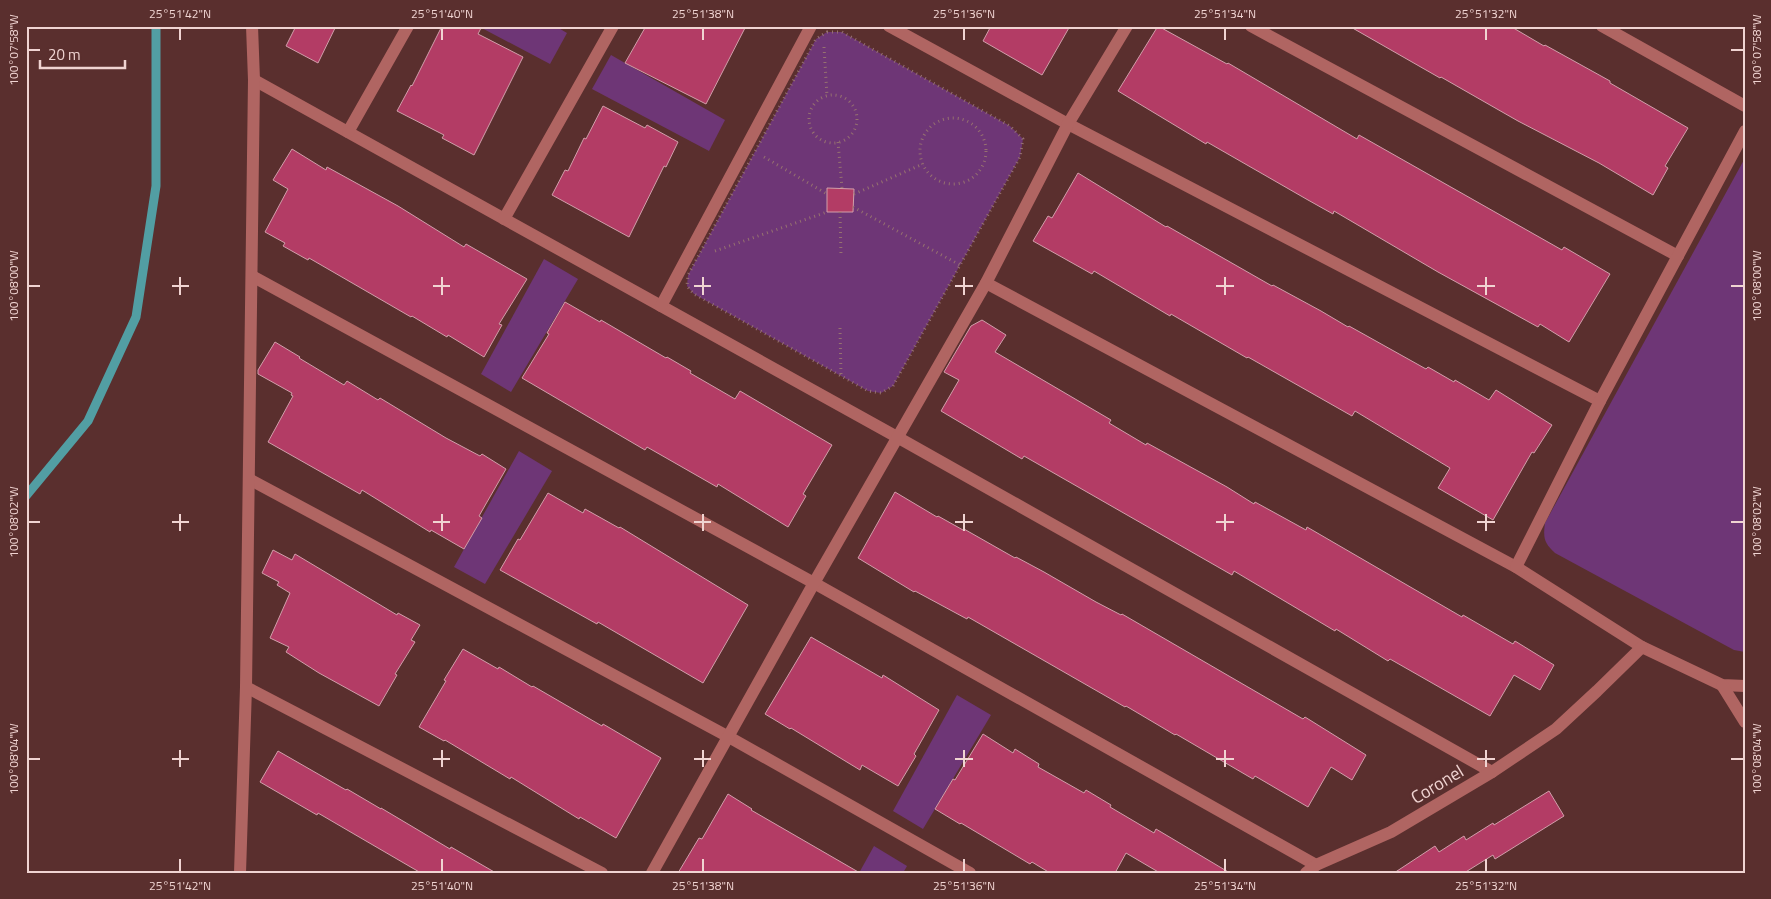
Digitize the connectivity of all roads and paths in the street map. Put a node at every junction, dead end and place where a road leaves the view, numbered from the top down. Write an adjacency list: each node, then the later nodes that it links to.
1 (252, 26): 10 (street)
2 (408, 26): 15 (street)
3 (613, 26): 25 (street)
4 (811, 26): 32 (street)
5 (889, 26): 13 (street)
6 (1126, 26): 13 (street)
7 (1251, 26): 27 (street)
8 (1602, 26): 12 (street)
9 (823, 35): 11 (path); 17 (path); 29 (path)
10 (254, 80): 15 (street); 30 (street)
11 (828, 96): 16 (path); 16 (path)
12 (1745, 106)
13 (1068, 124): 31 (street); 35 (street)
14 (1745, 131): 27 (street)
15 (348, 132): 25 (street)
16 (838, 142): 19 (path)
17 (755, 152): 20 (path); 28 (path)
18 (923, 164): 18 (path); 21 (path)
19 (842, 188)
20 (828, 194)
21 (854, 194)
22 (853, 207): 29 (path)
23 (828, 212): 28 (path)
24 (840, 212): 26 (path)
25 (504, 219): 32 (street)
26 (841, 256)
27 (1678, 256): 35 (street)
28 (698, 257): 34 (path)
29 (960, 265): 34 (path)
30 (252, 276): 37 (street); 39 (street)
31 (986, 282): 36 (street); 38 (street)
32 (661, 306): 36 (street)
33 (840, 328): 34 (path)
34 (841, 375)
35 (1600, 401): 38 (street)
36 (897, 437): 39 (street); 46 (street)
37 (249, 479): 42 (street); 45 (street)
38 (1516, 567): 40 (street)
39 (814, 583): 45 (street); 47 (street)
40 (1642, 647): 41 (street); 46 (street, Coronel)
41 (1722, 685): 43 (street); 44 (street)
42 (246, 686): 48 (street); 49 (street)
43 (1745, 686)
44 (1745, 722)
45 (727, 736): 50 (street); 51 (street)
46 (1492, 772): 47 (street, Coronel)
47 (1311, 869)
48 (240, 873)
49 (602, 873)
50 (652, 873)
51 (970, 873)

